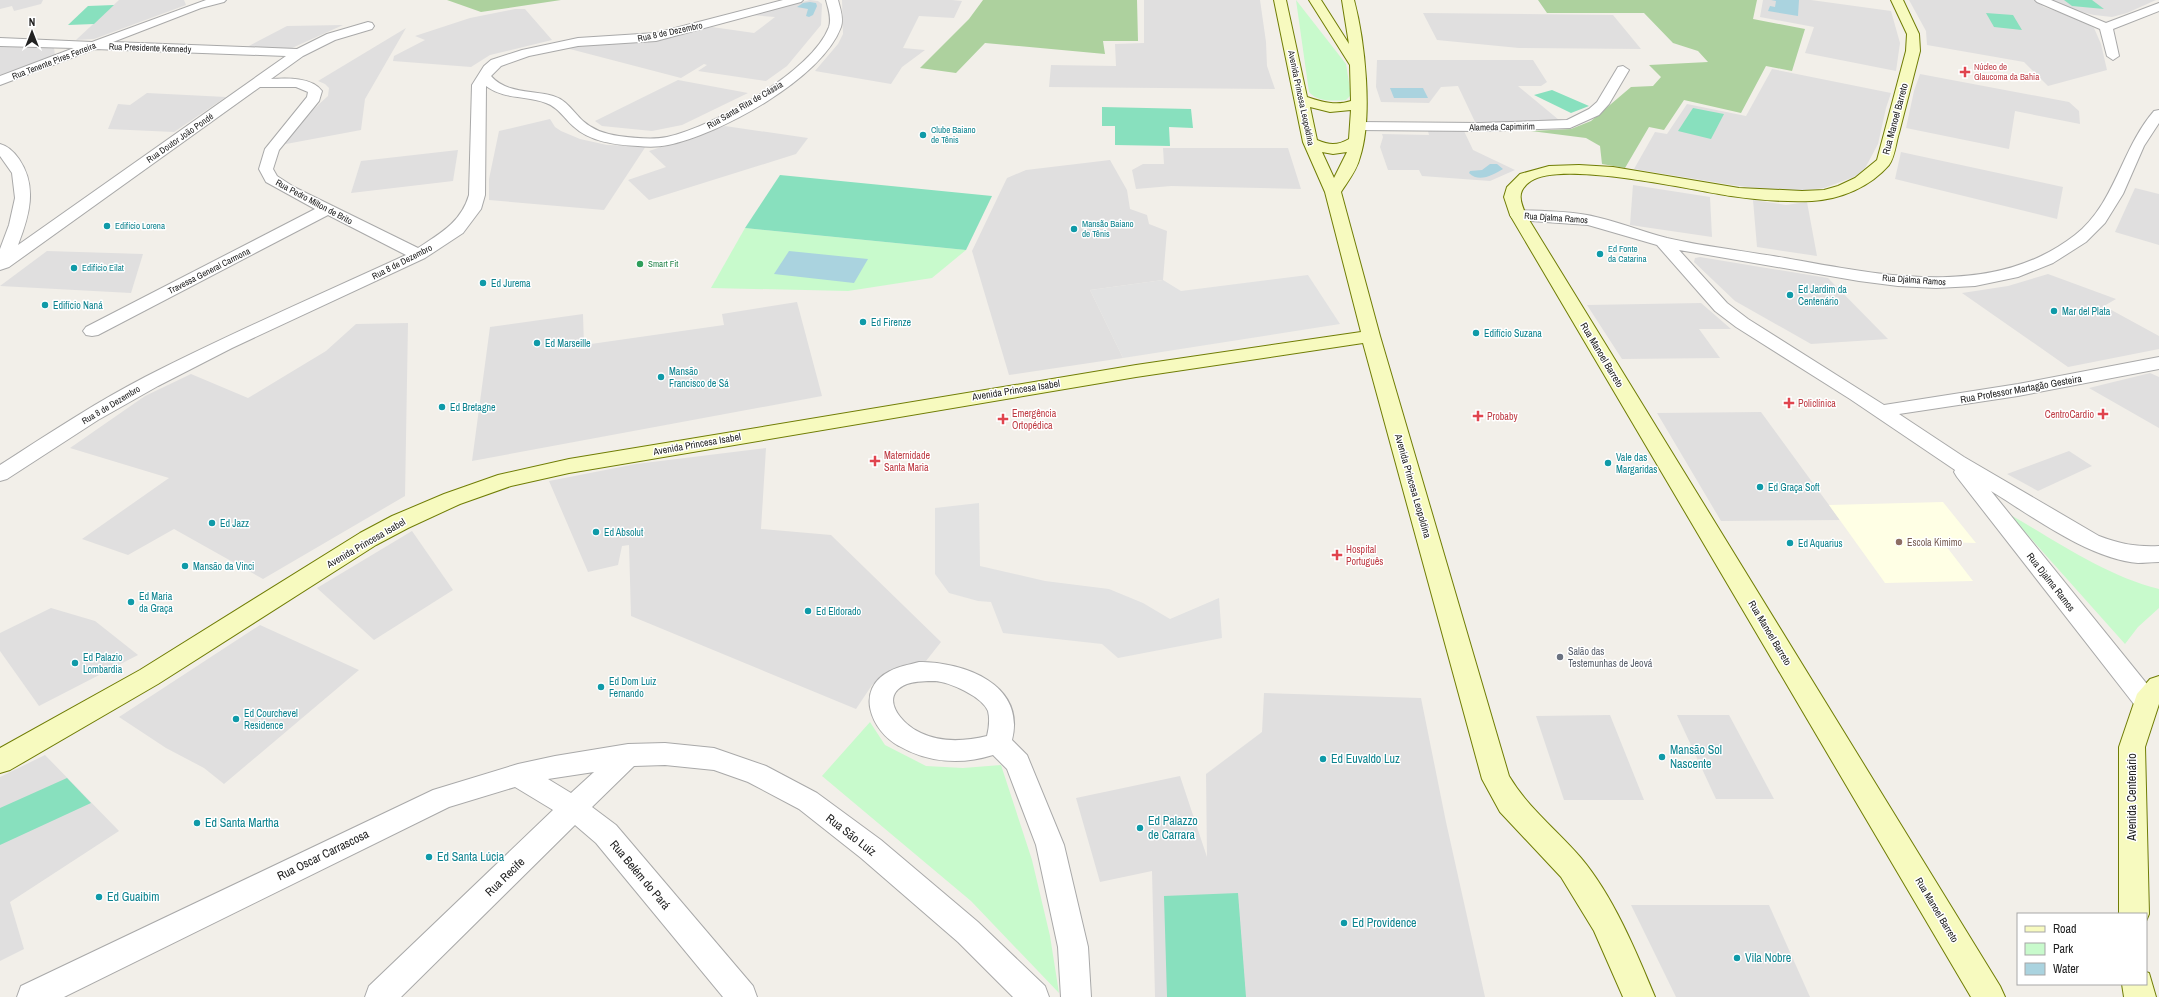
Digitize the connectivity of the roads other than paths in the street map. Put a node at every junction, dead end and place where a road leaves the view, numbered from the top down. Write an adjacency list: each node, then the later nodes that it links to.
1 (220, 0): 13 (street, Rua Tenente Pires Ferreira)
2 (797, 0): 18 (street, Rua 8 de Dezembro)
3 (832, 0): 21 (street, Rua Santa Rita de Cássia)
4 (1315, 0): 16 (main road)
5 (1348, 0): 16 (main road)
6 (1897, 0): 32 (main road, Rua Manoel Barreto)
7 (2041, 0): 11 (street)
8 (1282, 3): 22 (main road, Avenida Princesa Leopoldina)
9 (2159, 7): 11 (street)
10 (368, 26): 14 (street, Rua Doutor João Pondé)
11 (2106, 27): 15 (street)
12 (0, 42): 13 (street, Rua Presidente Kennedy)
13 (93, 46): 14 (street, Rua Presidente Kennedy); 19 (street, Rua Tenente Pires Ferreira)
14 (299, 53): 20 (street, Rua Doutor João Pondé)
15 (2113, 56)
16 (1356, 67): 23 (main road)
17 (1623, 70): 26 (street, Alameda Capimirim)
18 (484, 76): 21 (street, Rua Santa Rita de Cássia); 24 (street, Rua 8 de Dezembro)
19 (0, 81)
20 (257, 83): 31 (street, Rua Pedro Milton de Brito); 35 (street, Rua Doutor João Pondé)
21 (522, 95): 24 (street, Rua Santa Rita de Cássia)
22 (1301, 100): 23 (main road); 27 (main road, Avenida Princesa Leopoldina)
23 (1359, 103): 26 (main road)
24 (478, 111): 34 (street, Rua 8 de Dezembro)
25 (2159, 114): 33 (street, Rua Djalma Ramos)
26 (1357, 126): 28 (main road)
27 (1310, 142): 28 (main road); 30 (main road, Avenida Princesa Leopoldina)
28 (1355, 142): 30 (main road)
29 (0, 148): 35 (street)
30 (1333, 192): 37 (main road, Avenida Princesa Leopoldina)
31 (326, 210): 34 (street, Rua Pedro Milton de Brito); 36 (street, Travessa General Carmona)
32 (1518, 215): 33 (street, Rua Djalma Ramos); 59 (main road, Rua Manoel Barreto)
33 (1663, 242): 39 (street, Rua Djalma Ramos)
34 (419, 255): 41 (street, Rua 8 de Dezembro)
35 (1, 264)
36 (92, 331)
37 (1371, 336): 44 (main road, Avenida Princesa Isabel); 58 (main road, Avenida Princesa Leopoldina)
38 (2159, 363): 39 (street, Rua Professor Martagão Gesteira)
39 (1882, 411): 40 (street, Rua Djalma Ramos)
40 (1957, 462): 42 (street, Rua Djalma Ramos); 43 (street, Rua Djalma Ramos)
41 (0, 474)
42 (2159, 554)
43 (2153, 694): 51 (main road, Avenida Centenário)
44 (81, 717): 46 (main road, Avenida Princesa Isabel); 48 (main road, Avenida Princesa Isabel)
45 (998, 744): 45 (street); 57 (street)
46 (0, 750)
47 (628, 755): 49 (street, Rua Oscar Carrascosa); 50 (street, Rua Recife); 56 (street, Rua São Luíz)
48 (0, 762)
49 (518, 775): 50 (street, Rua Belém do Pará); 53 (street, Rua Oscar Carrascosa)
50 (575, 808): 54 (street, Rua Recife); 55 (street, Rua Belém do Pará)
51 (2134, 913)
52 (2138, 985): 60 (main road)
53 (32, 997)
54 (380, 997)
55 (742, 997)
56 (1034, 997)
57 (1076, 997)
58 (1639, 997)
59 (1989, 997)
60 (2140, 997)

